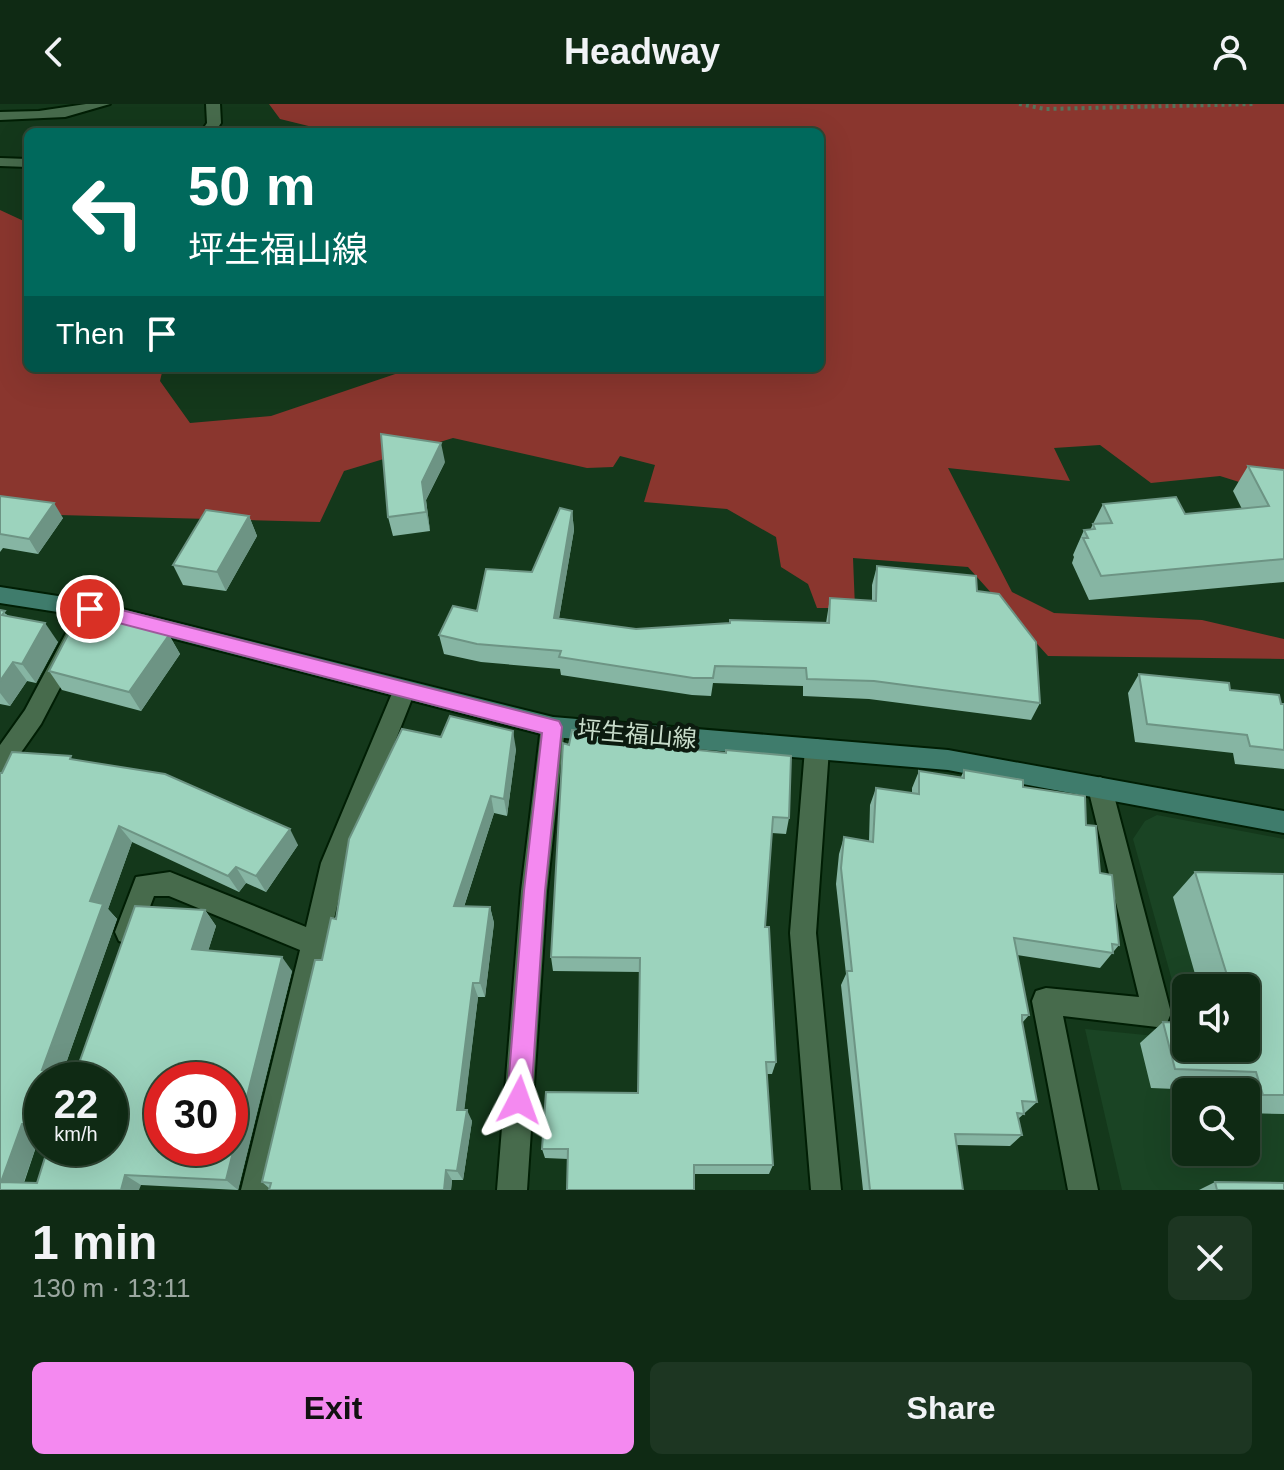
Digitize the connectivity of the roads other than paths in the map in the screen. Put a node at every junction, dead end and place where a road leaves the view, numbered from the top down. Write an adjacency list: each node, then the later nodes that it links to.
1 (103, 104): 3 (street)
2 (213, 104): 4 (street)
3 (0, 116)
4 (211, 128)
5 (0, 162): 6 (street)
6 (24, 163)
7 (0, 595): 8 (main road, 坪生福山線)
8 (90, 609): 9 (main road, 坪生福山線); 12 (street)
9 (404, 691): 10 (main road, 坪生福山線); 15 (street)
10 (553, 727): 11 (main road, 坪生福山線); 18 (street)
11 (817, 749): 13 (main road, 坪生福山線); 19 (street)
12 (0, 764)
13 (1100, 788): 14 (main road, 坪生福山線); 20 (street)
14 (1284, 822)
15 (314, 943): 16 (street); 17 (street)
16 (118, 960)
17 (256, 1190)
18 (512, 1190)
19 (826, 1190)
20 (1083, 1190)

